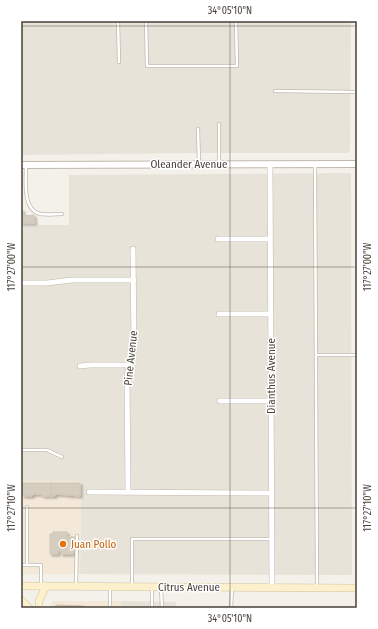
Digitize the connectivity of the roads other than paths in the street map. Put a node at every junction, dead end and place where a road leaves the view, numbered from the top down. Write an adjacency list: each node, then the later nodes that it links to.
1 (118, 21): 4 (lane)
2 (146, 21): 3 (lane)
3 (236, 21)
4 (119, 62)
5 (275, 91): 6 (lane)
6 (357, 92)
7 (219, 124): 10 (lane)
8 (198, 129): 9 (lane)
9 (199, 164): 10 (street, Oleander Avenue); 14 (street, Oleander Avenue)
10 (219, 164): 11 (street, Oleander Avenue)
11 (270, 164): 12 (street, Oleander Avenue); 17 (street, Dianthus Avenue)
12 (315, 164): 13 (street, Oleander Avenue); 23 (lane)
13 (357, 164)
14 (23, 165): 15 (lane)
15 (62, 214)
16 (218, 239): 17 (street)
17 (270, 240): 22 (street, Dianthus Avenue)
18 (134, 249): 19 (street, Pine Avenue)
19 (134, 280): 20 (street); 25 (street, Pine Avenue)
20 (21, 283)
21 (219, 314): 22 (street)
22 (271, 314): 28 (street, Dianthus Avenue)
23 (316, 355): 24 (lane); 48 (lane)
24 (357, 355)
25 (129, 365): 26 (street); 32 (street, Pine Avenue)
26 (80, 366)
27 (220, 401): 28 (street)
28 (271, 401): 33 (street, Dianthus Avenue)
29 (21, 450): 30 (lane)
30 (62, 456)
31 (90, 492): 32 (street)
32 (128, 492): 33 (street)
33 (272, 493): 36 (street, Dianthus Avenue)
34 (27, 507): 38 (lane)
35 (77, 536): 41 (lane)
36 (272, 538): 43 (lane); 47 (street, Dianthus Avenue)
37 (21, 565): 38 (lane)
38 (27, 565): 40 (lane)
39 (21, 586): 40 (main road, Citrus Avenue)
40 (43, 586): 41 (main road, Citrus Avenue); 52 (main road)
41 (76, 587): 42 (main road, Citrus Avenue)
42 (110, 587): 43 (main road, Citrus Avenue); 53 (lane)
43 (132, 587): 44 (main road, Citrus Avenue)
44 (152, 587): 45 (main road, Citrus Avenue); 54 (lane)
45 (161, 587): 46 (main road, Citrus Avenue); 55 (lane)
46 (232, 588): 47 (main road, Citrus Avenue); 56 (lane)
47 (272, 588): 48 (main road, Citrus Avenue)
48 (317, 588): 49 (main road, Citrus Avenue)
49 (357, 588)
50 (21, 600): 51 (main road)
51 (29, 608)
52 (39, 608)
53 (110, 608)
54 (152, 608)
55 (162, 608)
56 (231, 608)

